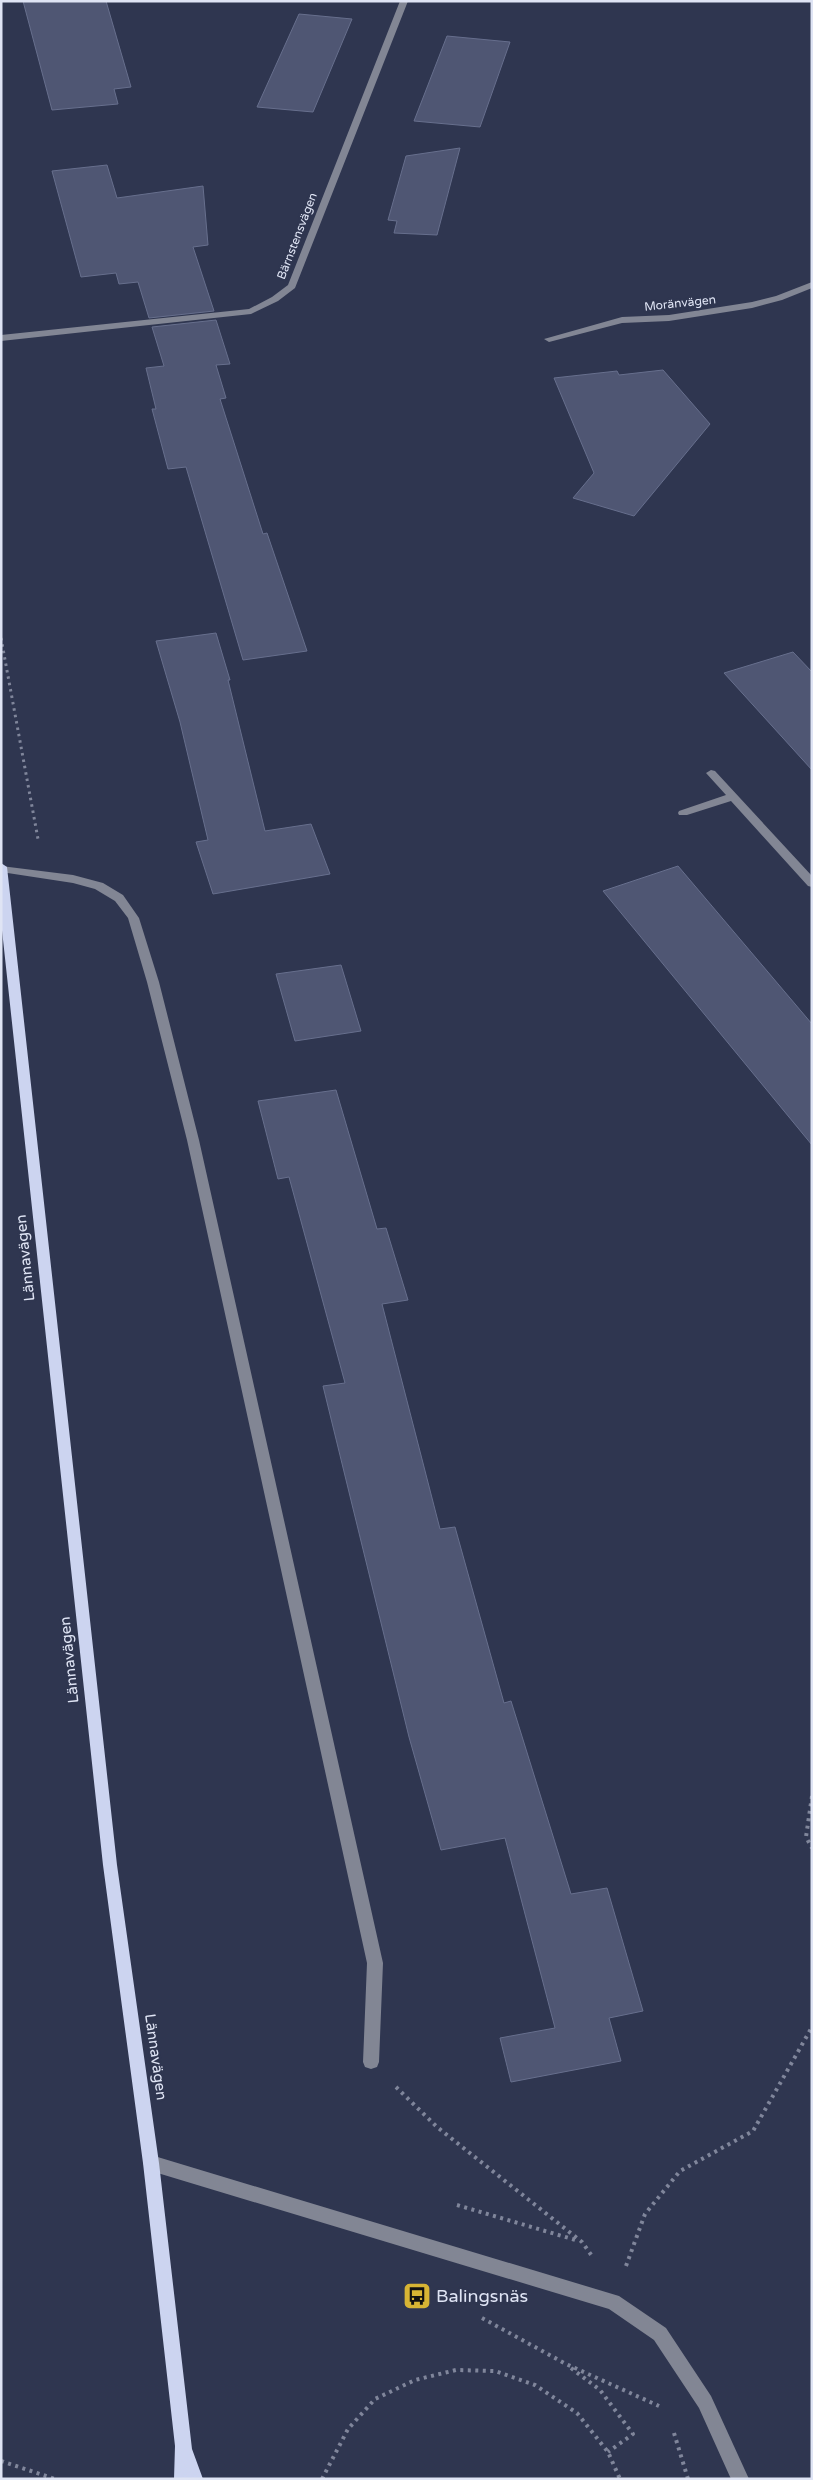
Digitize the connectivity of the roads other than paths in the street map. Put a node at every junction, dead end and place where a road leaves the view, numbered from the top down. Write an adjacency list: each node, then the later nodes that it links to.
1 (404, 1): 3 (street, Bärnstensvägen)
2 (812, 285): 4 (street, Moränvägen)
3 (1, 338)
4 (549, 339)
5 (711, 774): 6 (street)
6 (732, 797): 7 (street); 9 (street)
7 (683, 813)
8 (2, 868): 10 (street, Lännavägen); 11 (main road, Lännavägen)
9 (812, 883)
10 (371, 2062)
11 (151, 2163): 12 (main road, Lännavägen); 15 (street)
12 (184, 2446): 13 (main road, Lännavägen); 14 (main road, Lännavägen)
13 (183, 2479)
14 (194, 2479)
15 (740, 2479)

